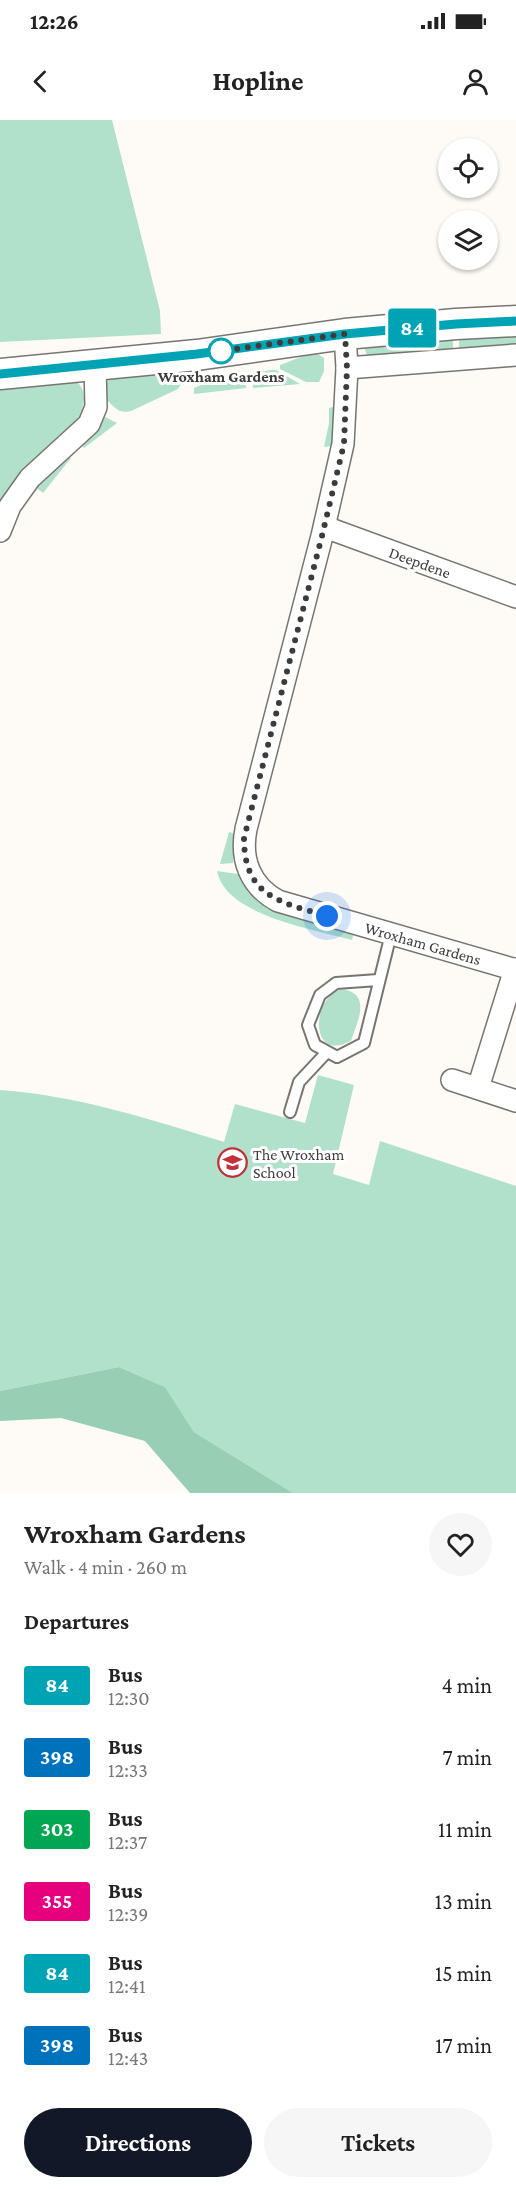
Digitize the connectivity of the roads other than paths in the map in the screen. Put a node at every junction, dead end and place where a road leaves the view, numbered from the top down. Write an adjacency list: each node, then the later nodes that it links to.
1 (516, 321): 2 (main road)
2 (345, 334): 4 (main road); 5 (street, Wroxham Gardens)
3 (516, 355): 5 (street)
4 (95, 364): 6 (main road); 8 (street)
5 (347, 368): 7 (street, Wroxham Gardens)
6 (0, 374)
7 (325, 527): 9 (street, Deepdene); 10 (street, Wroxham Gardens)
8 (0, 531)
9 (516, 597)
10 (391, 934): 11 (street, Wroxham Gardens); 12 (lane)
11 (516, 970): 15 (street)
12 (378, 980): 13 (lane); 13 (lane)
13 (327, 1052): 17 (lane)
14 (452, 1080): 15 (street)
15 (478, 1088): 16 (street)
16 (516, 1101)
17 (290, 1112)

